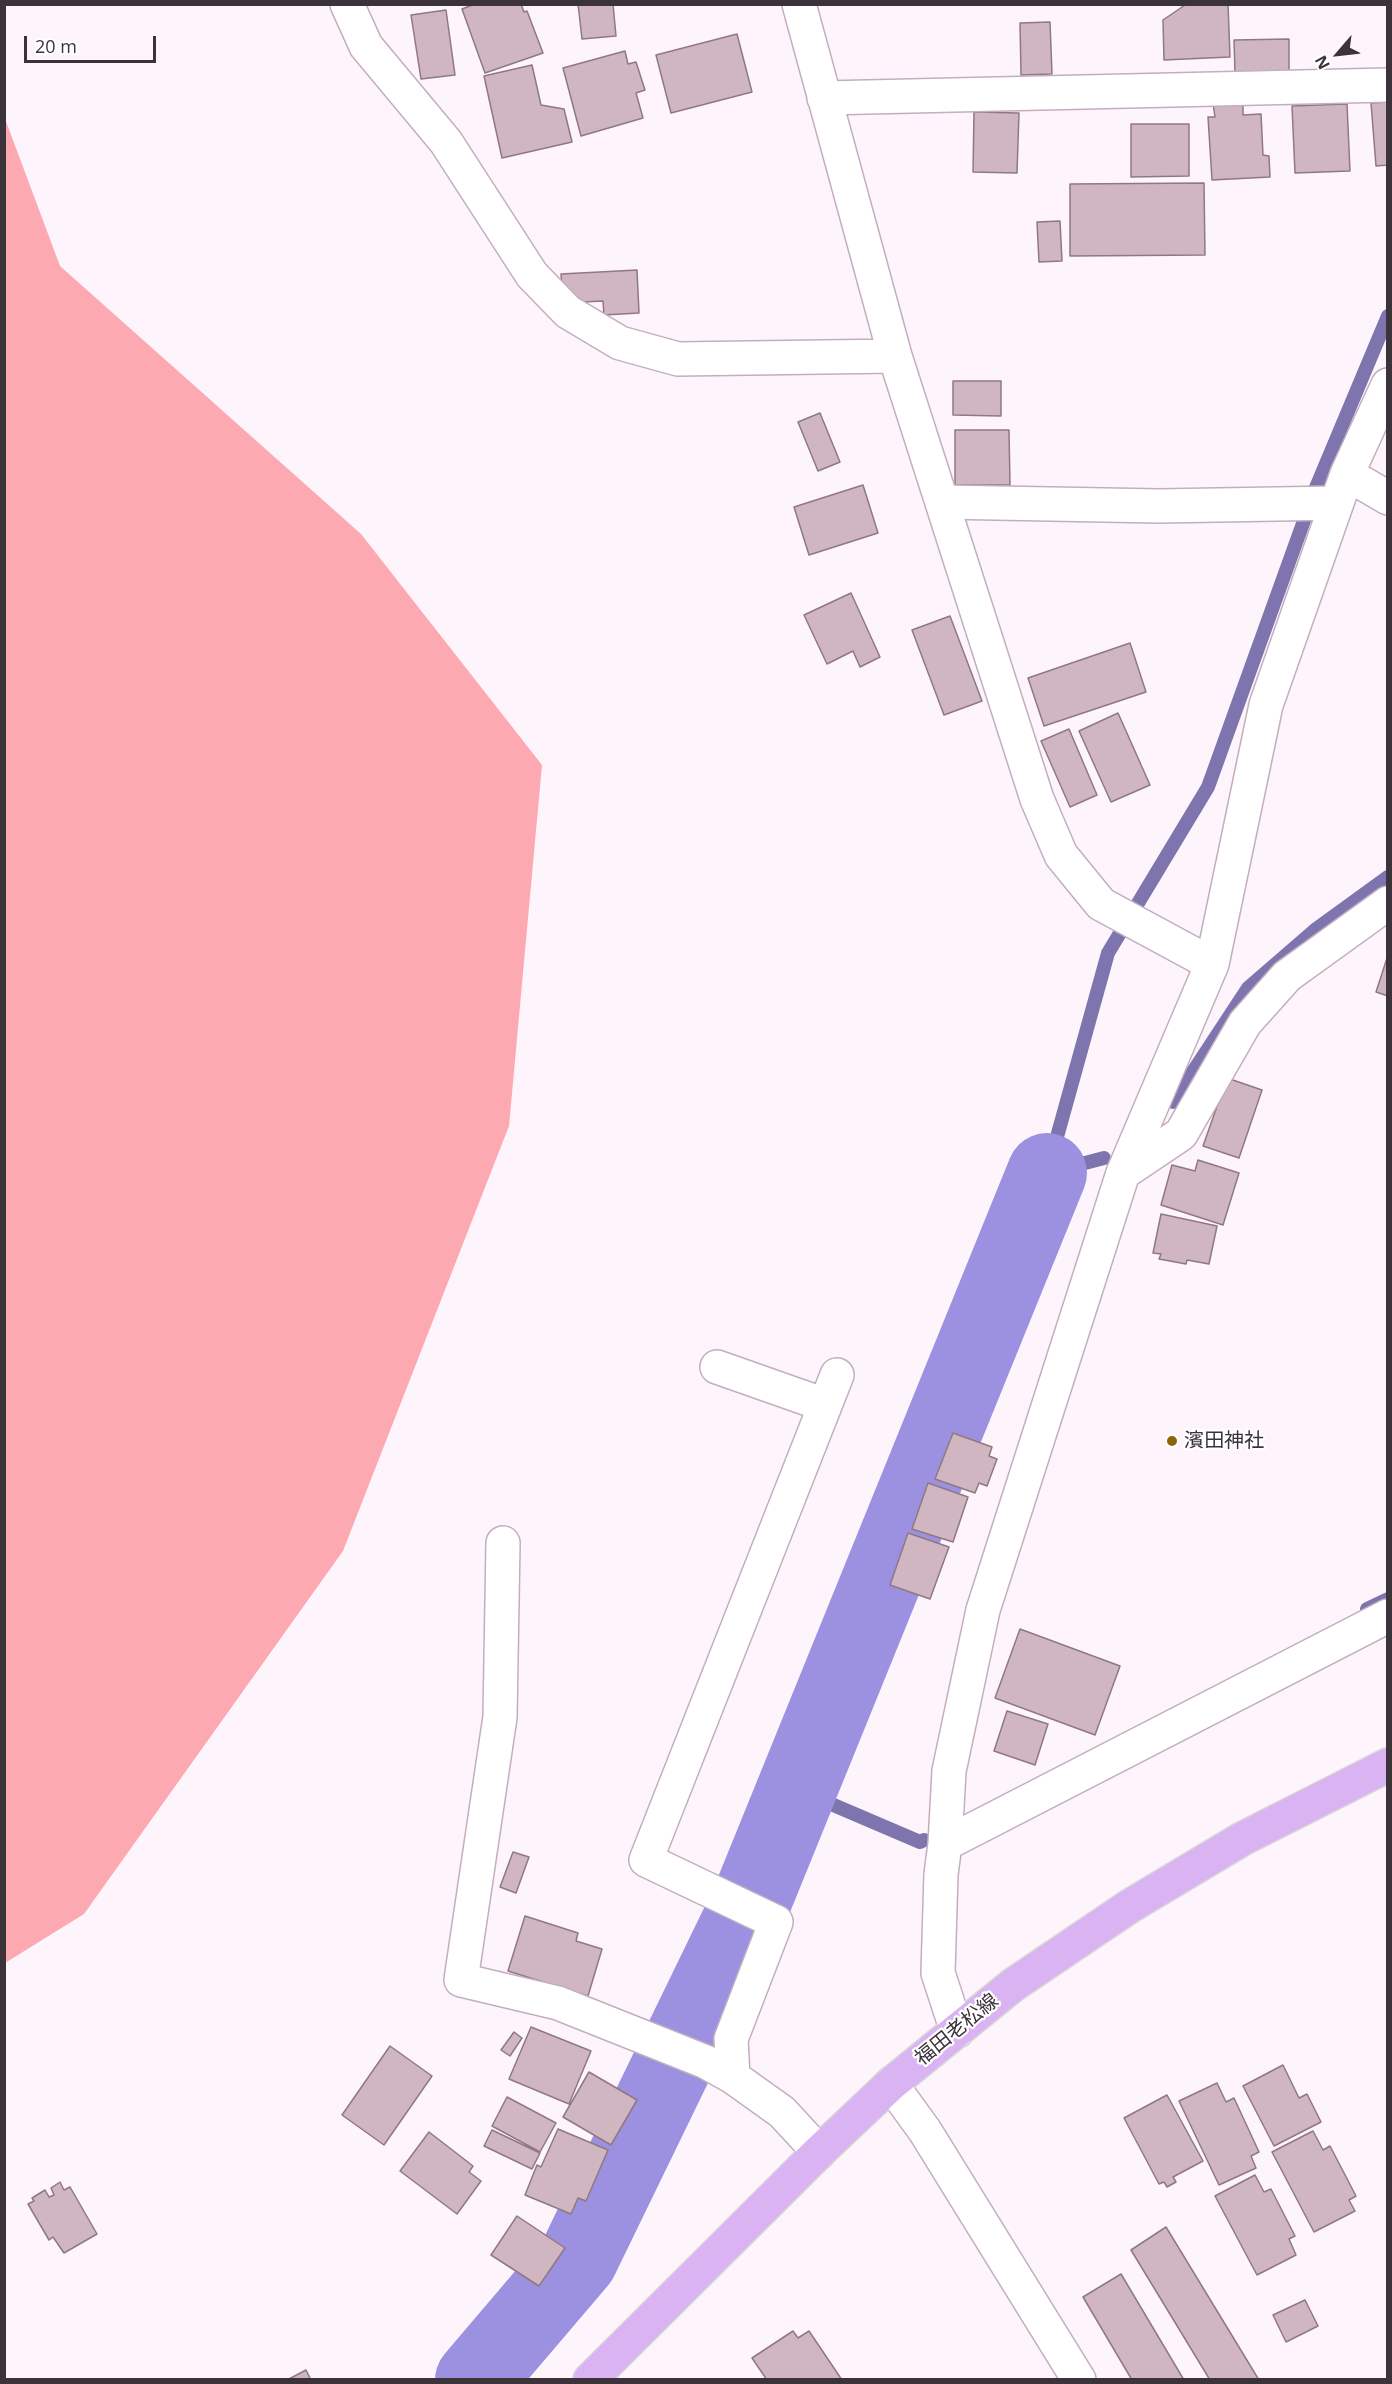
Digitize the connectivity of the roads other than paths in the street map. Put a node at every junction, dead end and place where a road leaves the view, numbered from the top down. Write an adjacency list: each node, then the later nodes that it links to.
1 (347, 4): 5 (street)
2 (799, 4): 4 (street)
3 (1388, 85): 4 (street)
4 (824, 98): 5 (street)
5 (895, 356): 9 (street)
6 (1388, 385): 7 (street)
7 (1326, 496): 8 (street); 9 (street); 11 (street)
8 (1388, 498)
9 (942, 502): 11 (street)
10 (1388, 903): 12 (street)
11 (1212, 964): 12 (street)
12 (1123, 1173): 17 (street)
13 (717, 1367): 19 (street)
14 (503, 1543): 19 (street)
15 (1388, 1616): 17 (street)
16 (1388, 1765): 18 (main road, 福田老松線)
17 (945, 1844): 18 (street)
18 (957, 2031): 20 (main road, 福田老松線)
19 (720, 2070): 21 (street)
20 (891, 2084): 21 (main road, 福田老松線); 23 (street)
21 (819, 2152): 22 (main road, 福田老松線)
22 (590, 2379)
23 (1079, 2379)

